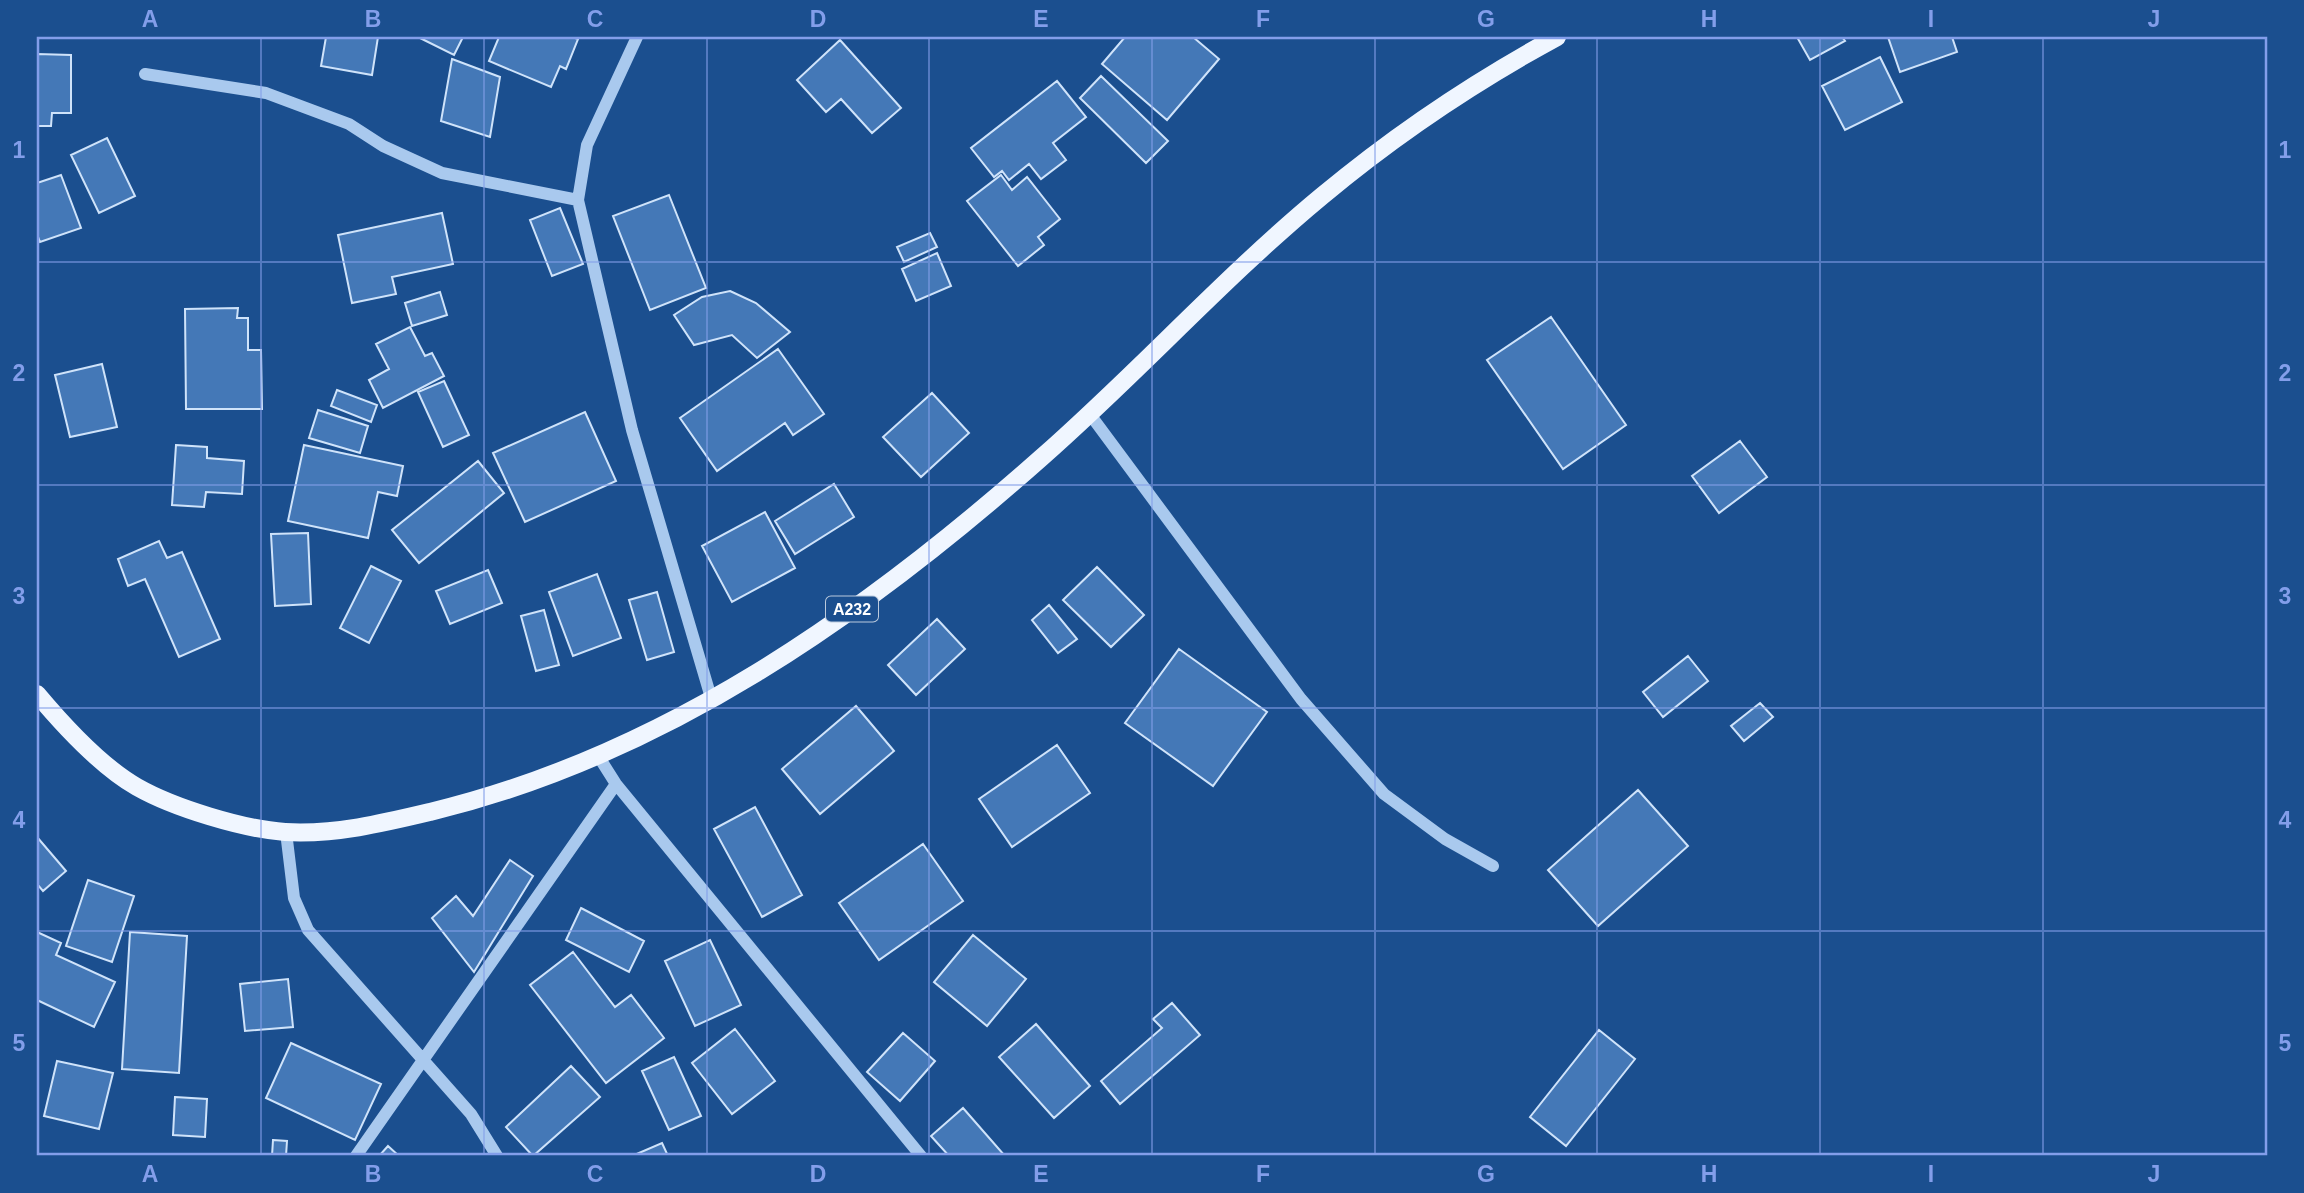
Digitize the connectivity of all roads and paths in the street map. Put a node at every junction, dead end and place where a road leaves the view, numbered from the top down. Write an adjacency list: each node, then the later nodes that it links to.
1 (637, 37): 4 (street)
2 (1557, 37): 5 (main road, A232)
3 (145, 74): 4 (street)
4 (578, 200): 7 (street)
5 (1089, 413): 7 (main road, A232); 11 (street)
6 (37, 694): 10 (main road, A232)
7 (712, 701): 8 (main road, A232)
8 (597, 754): 9 (street); 10 (main road, A232)
9 (616, 784): 12 (street); 15 (street)
10 (286, 832): 12 (street)
11 (1493, 866)
12 (422, 1060): 13 (street); 14 (street)
13 (356, 1156)
14 (497, 1156)
15 (921, 1156)

